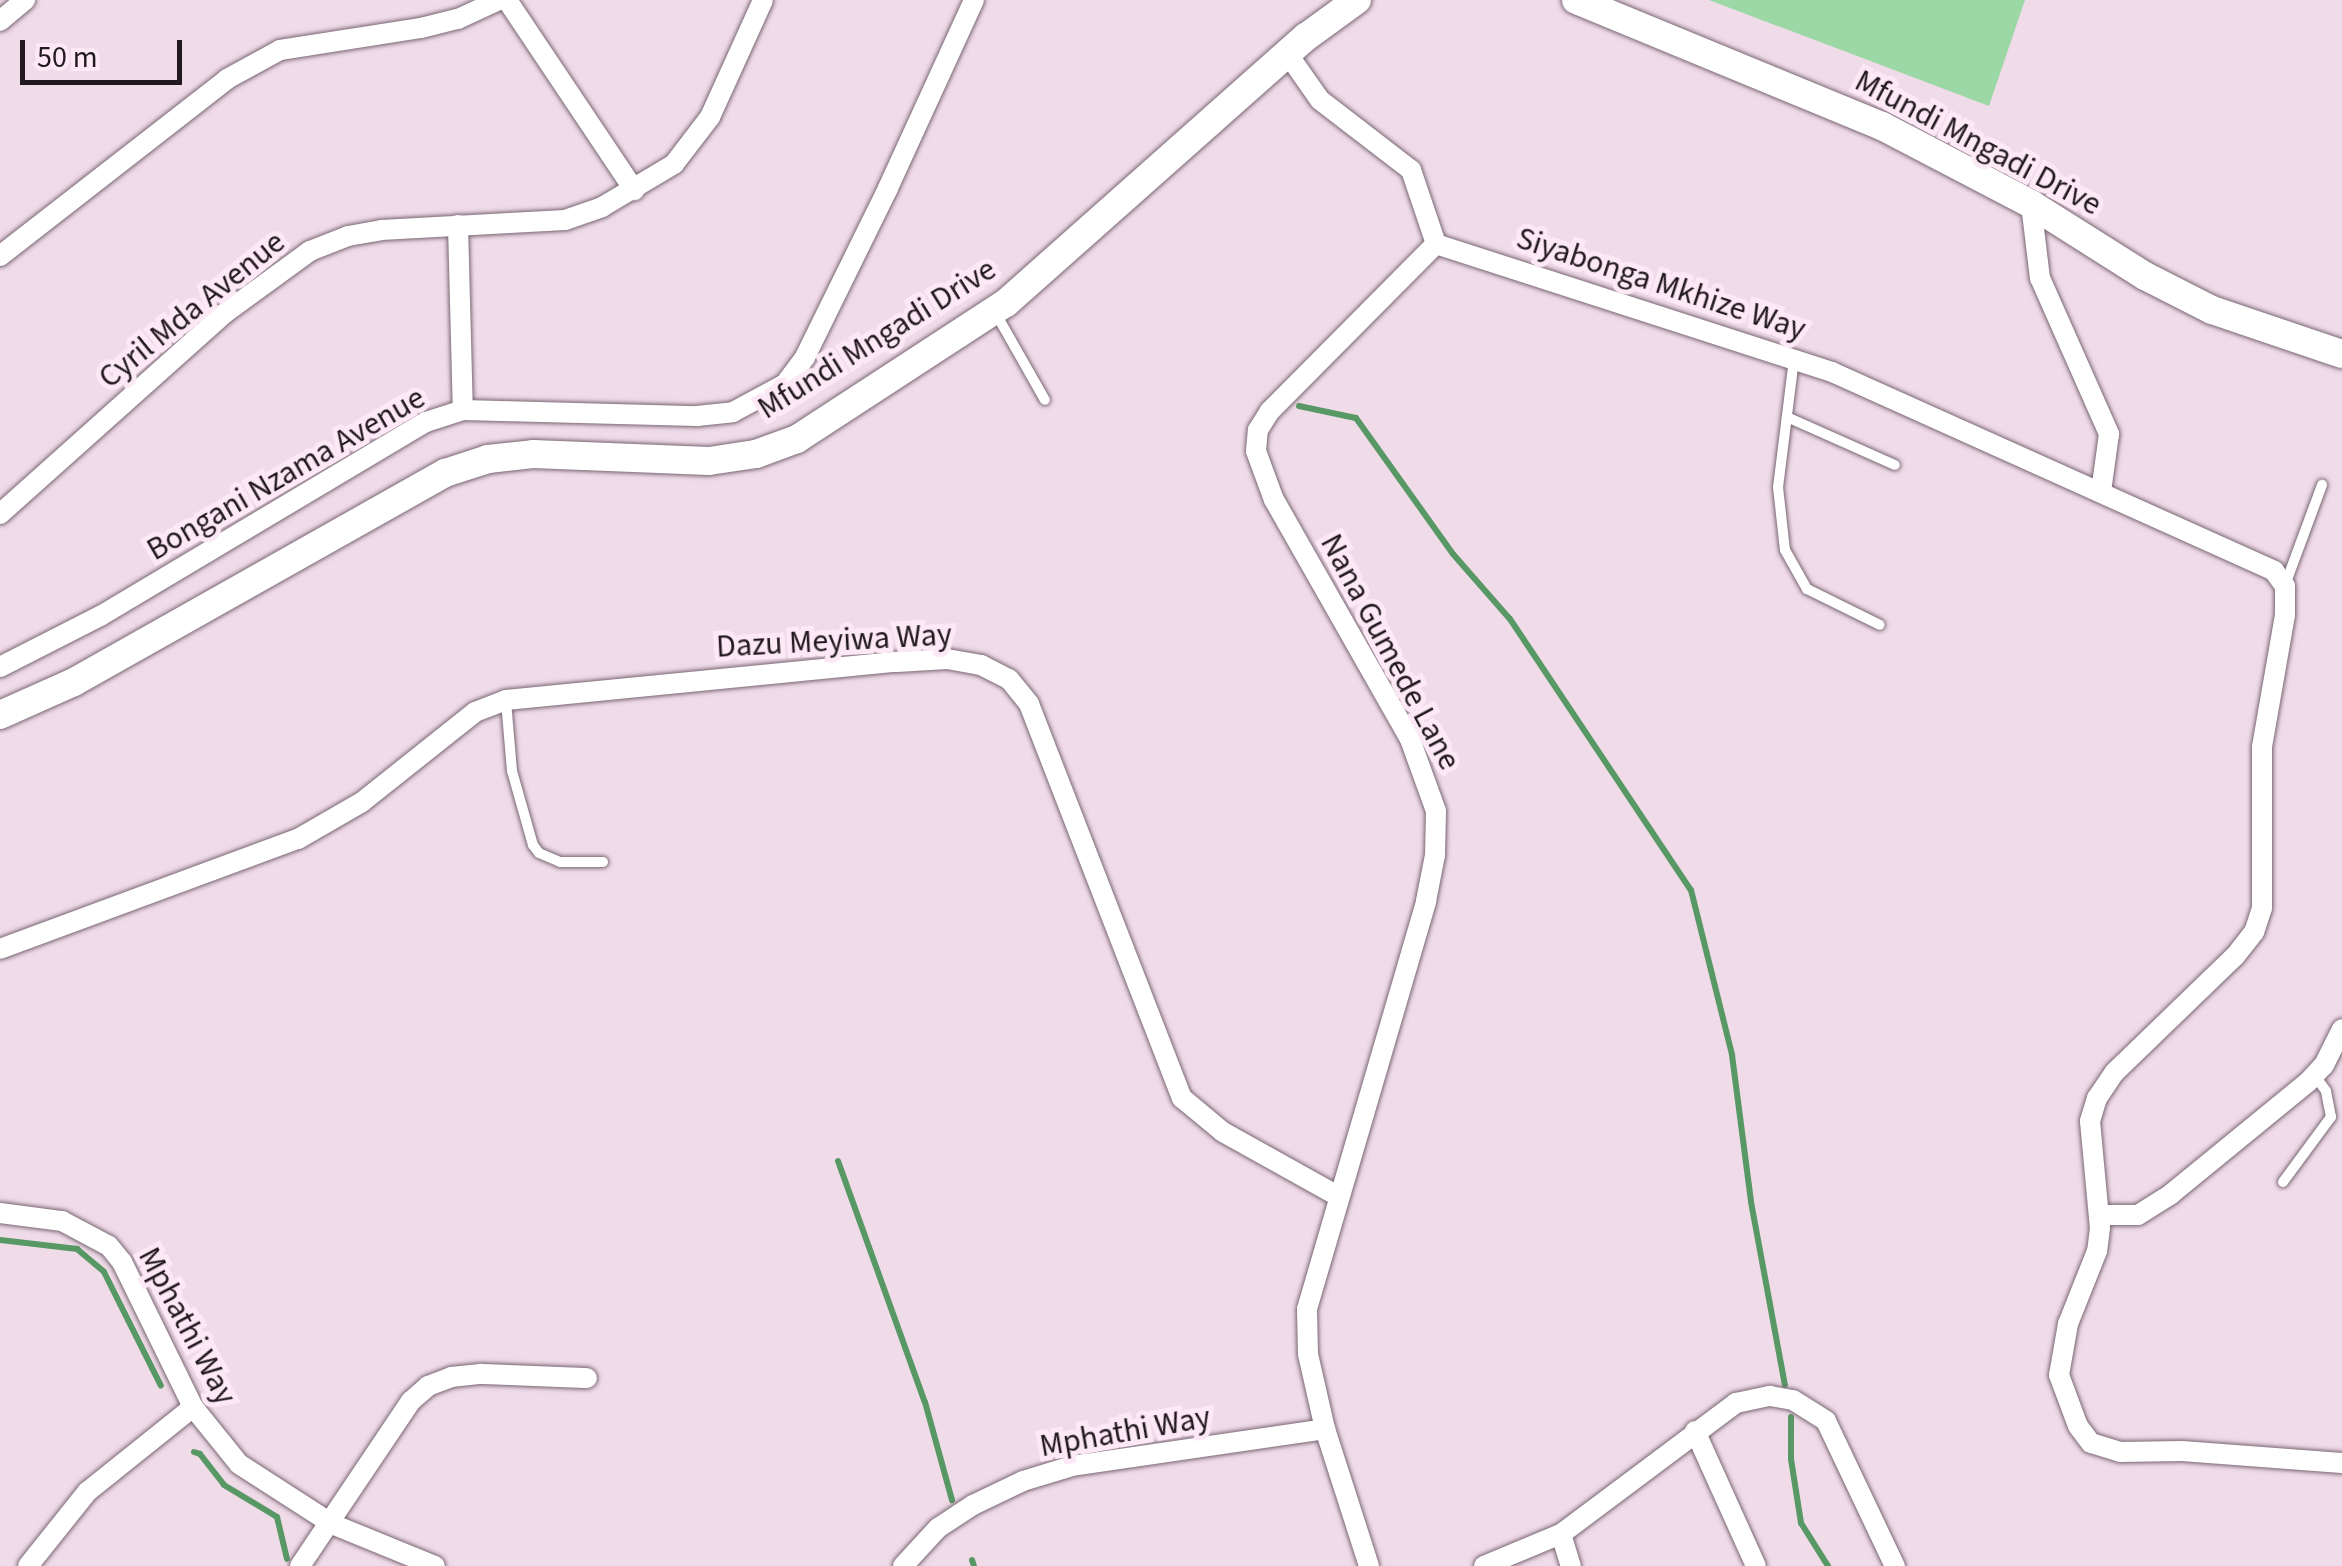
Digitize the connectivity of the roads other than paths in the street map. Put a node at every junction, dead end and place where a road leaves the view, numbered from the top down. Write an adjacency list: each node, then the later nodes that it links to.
1 (26, 0): 8 (street)
2 (499, 0): 14 (street)
3 (507, 0): 10 (street)
4 (763, 0): 10 (street, Cyril Mda Avenue)
5 (974, 0): 19 (street, Bongani Nzama Avenue)
6 (1357, 0): 9 (street, Mfundi Mngadi Drive)
7 (1576, 0): 11 (street, Mfundi Mngadi Drive)
8 (0, 20)
9 (1287, 54): 13 (street); 15 (street, Mfundi Mngadi Drive)
10 (634, 190): 12 (street, Cyril Mda Avenue)
11 (2030, 204): 16 (street, Mfundi Mngadi Drive); 23 (street)
12 (458, 225): 19 (street); 24 (street, Cyril Mda Avenue)
13 (1436, 244): 17 (street, Siyabonga Mkhize Way); 35 (street, Nana Gumede Lane)
14 (0, 256)
15 (994, 311): 18 (lane); 29 (street, Mfundi Mngadi Drive)
16 (2342, 354)
17 (1794, 358): 20 (lane); 23 (street, Siyabonga Mkhize Way)
18 (1045, 400)
19 (462, 410): 27 (street, Bongani Nzama Avenue)
20 (1787, 417): 21 (lane); 26 (lane)
21 (1895, 465)
22 (2322, 485): 25 (lane)
23 (2102, 492): 25 (street, Siyabonga Mkhize Way)
24 (0, 514)
25 (2285, 586): 37 (street)
26 (1880, 625)
27 (0, 668)
28 (506, 700): 30 (lane); 31 (street, Dazu Meyiwa Way); 35 (street, Dazu Meyiwa Way)
29 (0, 715)
30 (603, 862)
31 (0, 949)
32 (2342, 1030): 33 (street)
33 (2314, 1075): 34 (lane); 37 (street)
34 (2284, 1182)
35 (1338, 1196): 40 (street)
36 (0, 1213): 39 (street, Mphathi Way)
37 (2099, 1214): 42 (street)
38 (588, 1378): 43 (street)
39 (193, 1407): 43 (street, Mphathi Way); 45 (street)
40 (1326, 1429): 48 (street, Mphathi Way); 49 (street)
41 (1696, 1431): 44 (street); 52 (street); 53 (street)
42 (2342, 1463)
43 (332, 1524): 46 (street); 47 (street, Mphathi Way)
44 (1562, 1534): 50 (street); 51 (street)
45 (28, 1566)
46 (300, 1566)
47 (435, 1566)
48 (903, 1566)
49 (1369, 1566)
50 (1484, 1566)
51 (1572, 1566)
52 (1756, 1566)
53 (1895, 1566)

